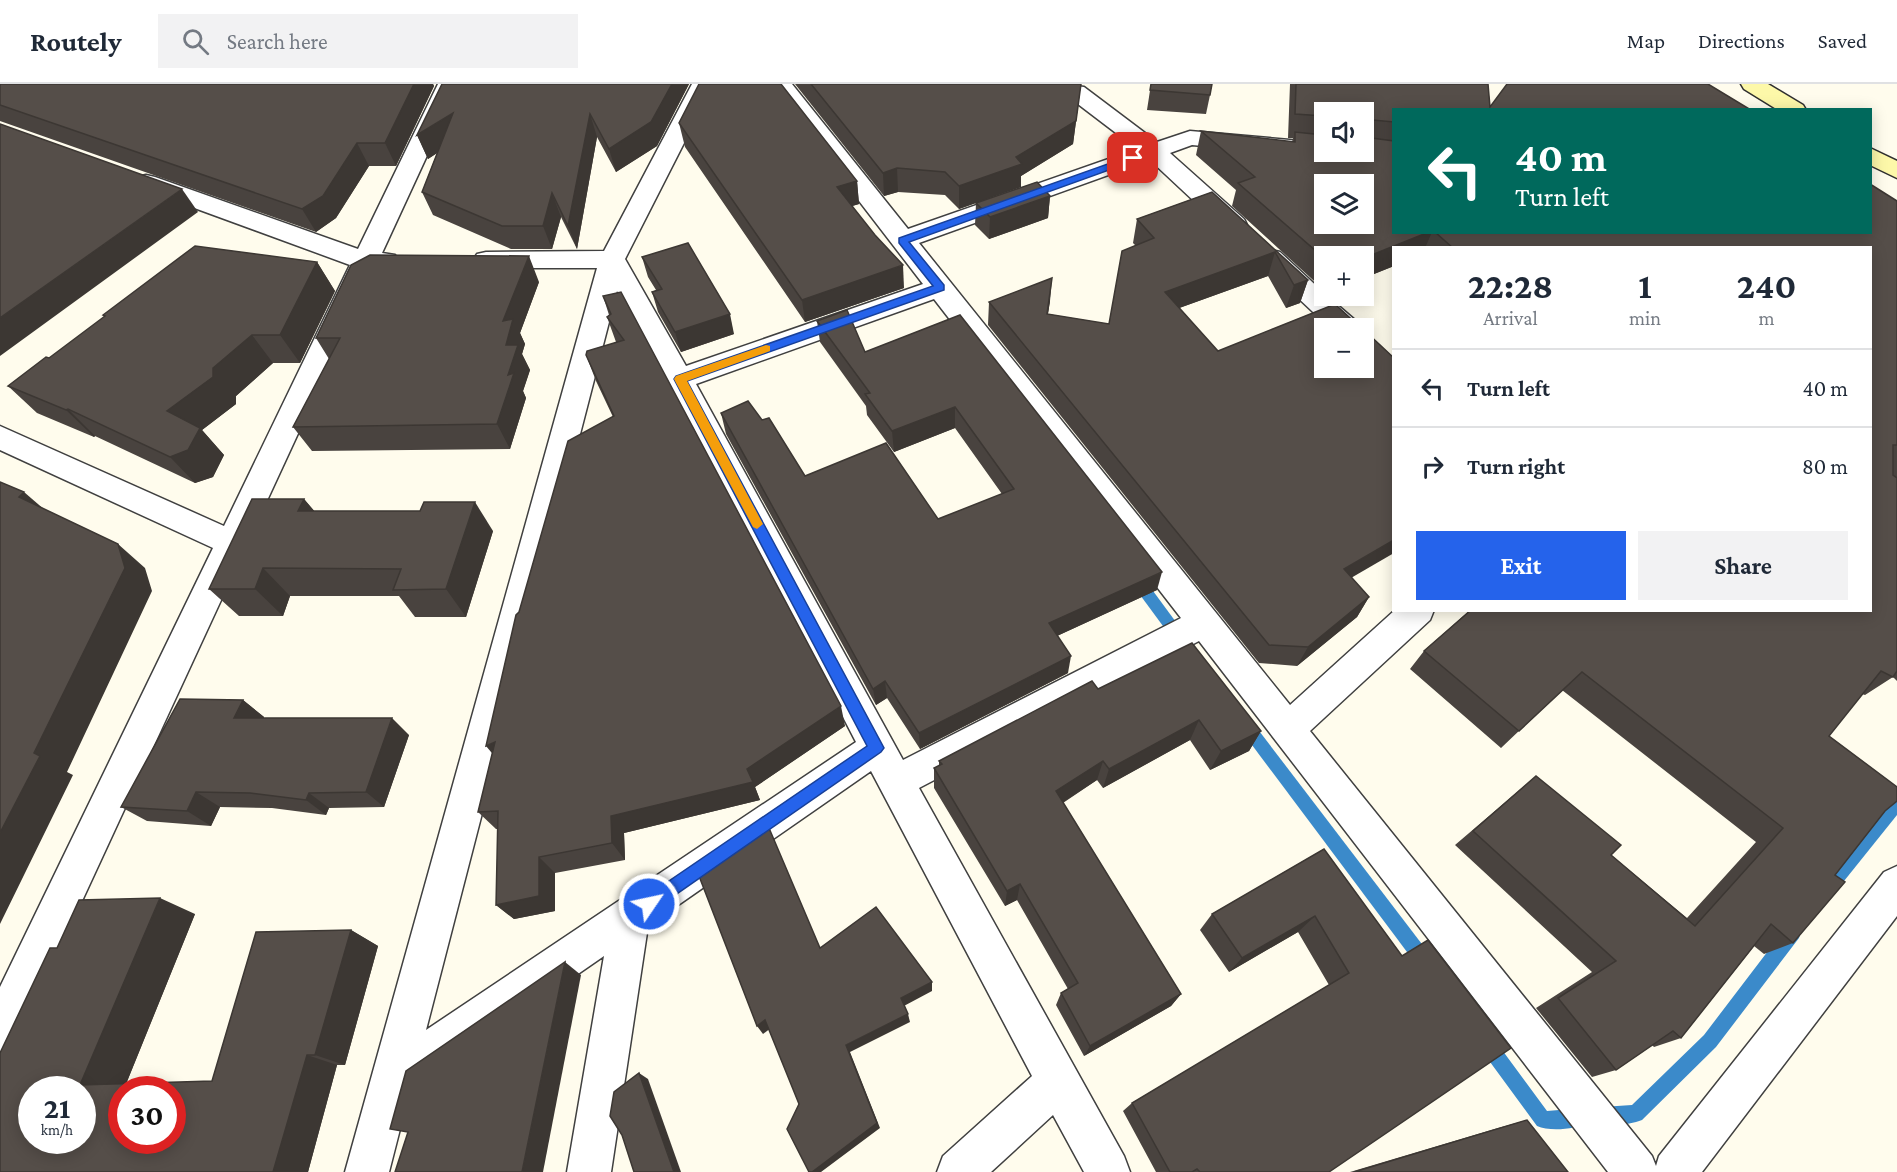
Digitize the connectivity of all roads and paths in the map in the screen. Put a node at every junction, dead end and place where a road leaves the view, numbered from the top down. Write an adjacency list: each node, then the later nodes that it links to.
1 (449, 84): 15 (street)
2 (703, 84): 14 (street)
3 (780, 84): 13 (street)
4 (971, 84): 6 (street)
5 (1752, 84): 7 (main road)
6 (1077, 88): 9 (street)
7 (1792, 108)
8 (1314, 149): 9 (street)
9 (1154, 151): 13 (street); 19 (street)
10 (1872, 156): 11 (main road)
11 (1897, 171)
12 (122, 173): 15 (street)
13 (903, 240): 18 (street)
14 (612, 260): 17 (street); 20 (street); 31 (street)
15 (365, 261): 16 (street); 22 (street)
16 (412, 261)
17 (459, 261)
18 (940, 287): 20 (street); 24 (street)
19 (1335, 318)
20 (680, 379): 26 (street)
21 (0, 437): 22 (street)
22 (231, 543): 30 (street)
23 (1416, 612): 25 (street)
24 (1203, 623): 25 (street); 27 (street)
25 (1288, 729): 37 (street)
26 (876, 748): 27 (street); 29 (street)
27 (895, 782): 32 (street)
28 (1897, 885): 38 (street)
29 (630, 917): 31 (street); 34 (street)
30 (0, 1031)
31 (393, 1077): 33 (street)
32 (1058, 1082): 35 (street); 36 (street)
33 (367, 1172)
34 (589, 1172)
35 (959, 1172)
36 (1108, 1172)
37 (1636, 1172)
38 (1675, 1172)

